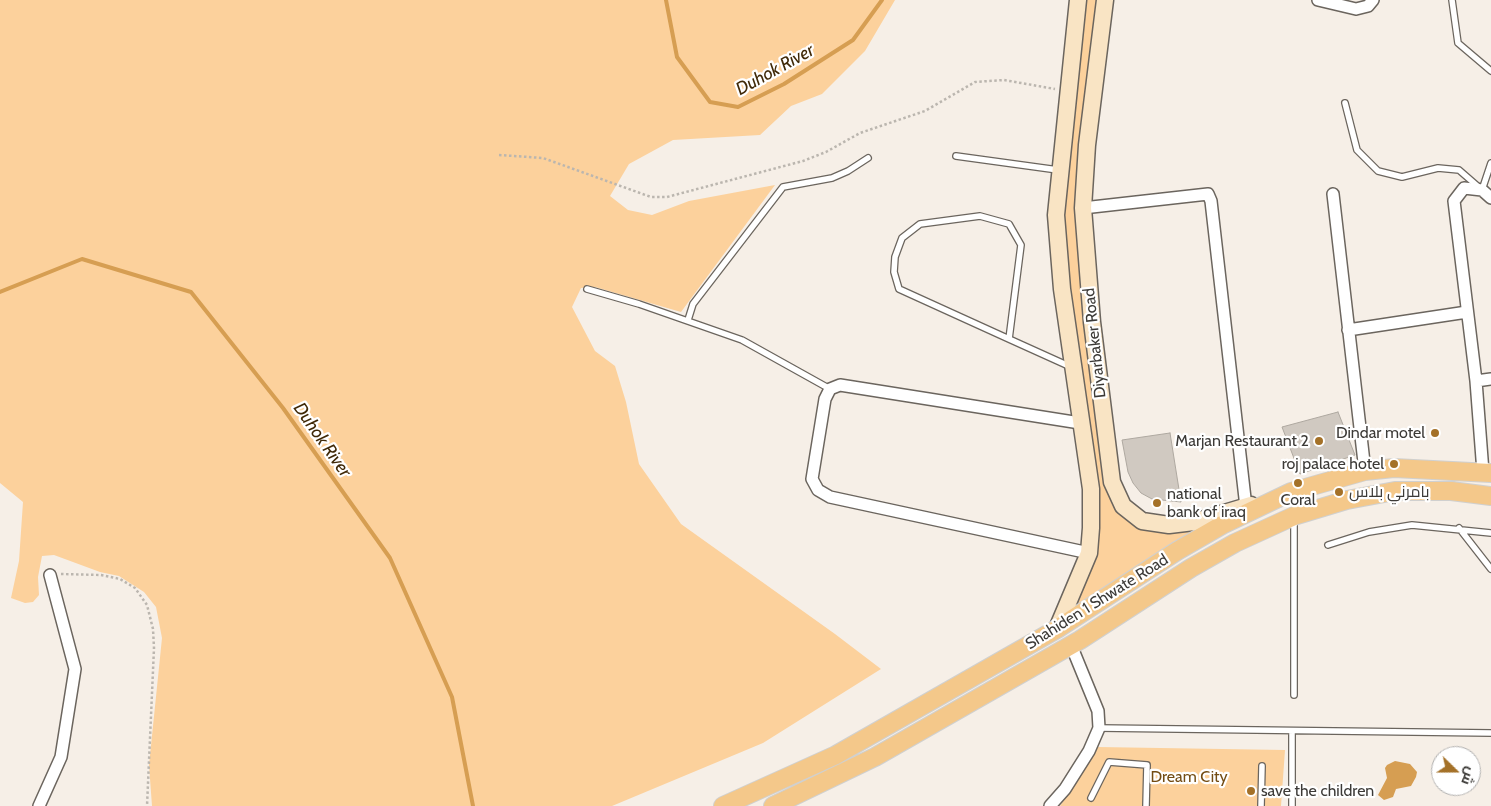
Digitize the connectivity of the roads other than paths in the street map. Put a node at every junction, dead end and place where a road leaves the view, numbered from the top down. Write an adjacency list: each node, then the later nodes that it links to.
1 (1078, 0): 11 (main road, Diyarbaker Road)
2 (1105, 0): 14 (main road, Diyarbaker Road)
3 (1318, 0): 4 (street)
4 (1373, 0)
5 (1452, 0): 6 (lane)
6 (1491, 71)
7 (1345, 103): 13 (lane)
8 (956, 156): 11 (lane)
9 (868, 158): 17 (lane)
10 (1491, 163): 13 (lane)
11 (1060, 170): 21 (main road, Diyarbaker Road)
12 (1333, 194): 18 (street)
13 (1487, 194): 16 (street)
14 (1083, 208): 20 (main road, Diyarbaker Road); 30 (street)
15 (587, 289): 17 (lane)
16 (1467, 312): 18 (street); 23 (street)
17 (688, 320): 24 (lane)
18 (1348, 330): 26 (street)
19 (1009, 339): 19 (lane); 21 (lane)
20 (1096, 357): 21 (main road); 30 (main road, Diyarbaker Road)
21 (1072, 364): 25 (main road, Diyarbaker Road)
22 (1491, 379): 23 (street)
23 (1476, 381): 27 (street)
24 (830, 390): 25 (street); 35 (street)
25 (1080, 423): 35 (main road, Diyarbaker Road)
26 (1365, 471): 27 (main road, Shahiden 1 Shwate Road); 28 (main road, Shahiden 1 Shwate Road)
27 (1487, 473)
28 (1291, 492): 30 (main road, Diyarbaker Road); 38 (main road, Shahiden 1 Shwate Road)
29 (1491, 496): 31 (main road, Shahiden 1 Shwate Road)
30 (1246, 507)
31 (1294, 516): 39 (main road, Shahiden 1 Shwate Road); 40 (lane)
32 (1459, 528): 33 (lane); 34 (lane); 36 (lane)
33 (1491, 532)
34 (1328, 546)
35 (1089, 553): 38 (main road, Diyarbaker Road)
36 (1491, 569)
37 (50, 575): 46 (street)
38 (1057, 629): 47 (main road, Shahiden 1 Shwate Road)
39 (1071, 645): 41 (street); 48 (main road, Shahiden 1 Shwate Road)
40 (1294, 695)
41 (1099, 728): 42 (lane); 49 (street)
42 (1292, 730): 43 (lane); 52 (lane)
43 (1491, 733)
44 (1262, 766): 51 (lane)
45 (1091, 798): 50 (lane)
46 (39, 806)
47 (723, 806)
48 (772, 806)
49 (1050, 806)
50 (1146, 806)
51 (1261, 806)
52 (1292, 806)

